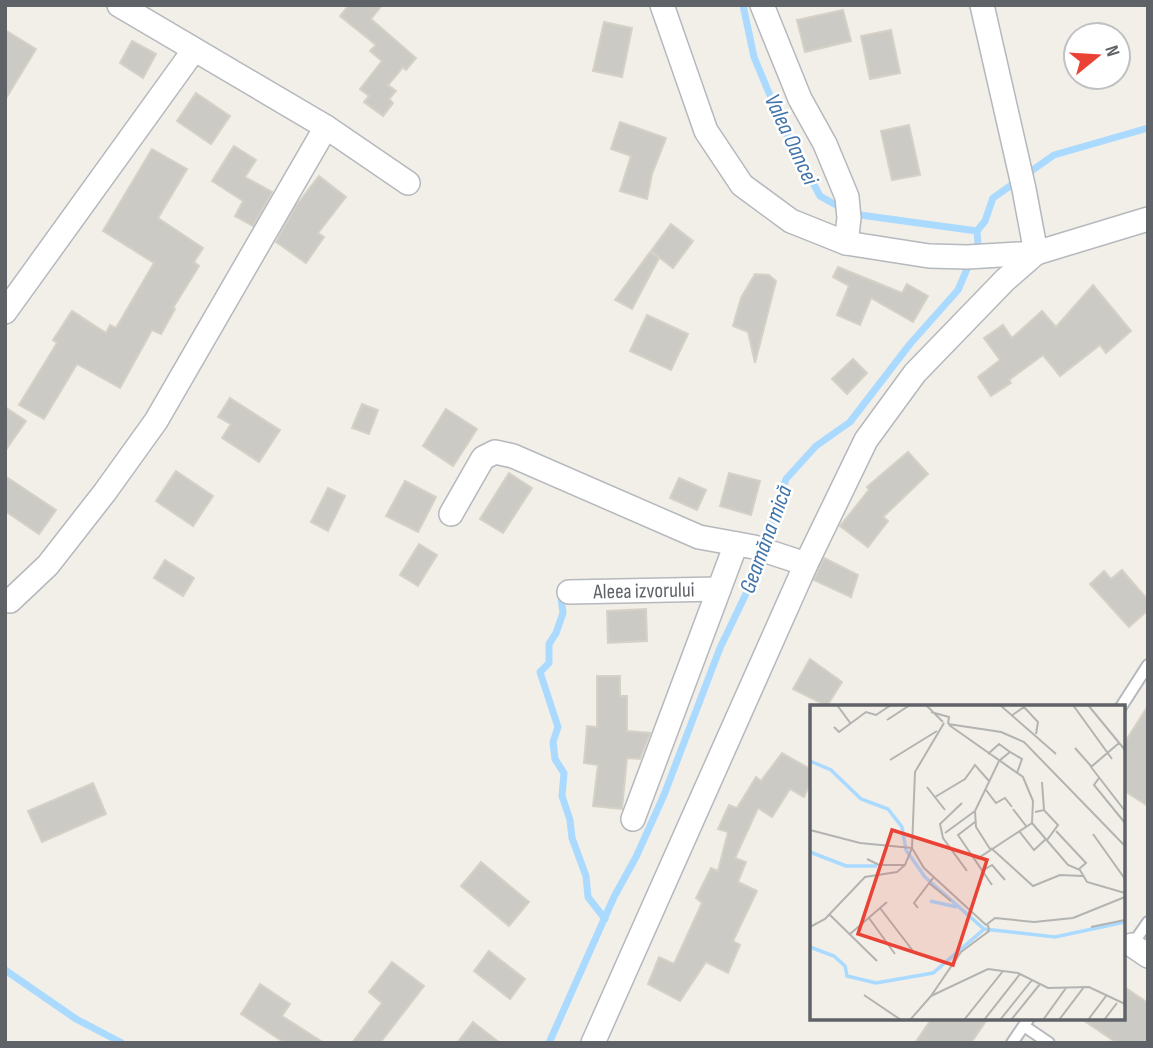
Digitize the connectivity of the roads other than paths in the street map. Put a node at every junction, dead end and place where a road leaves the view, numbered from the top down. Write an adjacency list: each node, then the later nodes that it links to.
1 (119, 5): 5 (street)
2 (662, 5): 9 (street)
3 (762, 5): 9 (street)
4 (982, 5): 10 (street)
5 (194, 50): 6 (street); 11 (street)
6 (326, 127): 7 (street); 17 (street)
7 (408, 183)
8 (1148, 219): 10 (street)
9 (846, 243): 10 (street)
10 (1036, 253): 14 (street)
11 (5, 312)
12 (451, 514): 13 (street)
13 (745, 546): 14 (street); 15 (street)
14 (796, 561): 24 (street)
15 (719, 589): 16 (street, Aleea izvorului); 20 (street)
16 (569, 592)
17 (10, 601)
18 (1148, 666): 19 (lane)
19 (1122, 705)
20 (633, 819)
21 (1148, 922): 22 (lane)
22 (1134, 948)
23 (1027, 1022): 25 (lane); 26 (lane)
24 (593, 1043)
25 (1012, 1043)
26 (1049, 1043)

